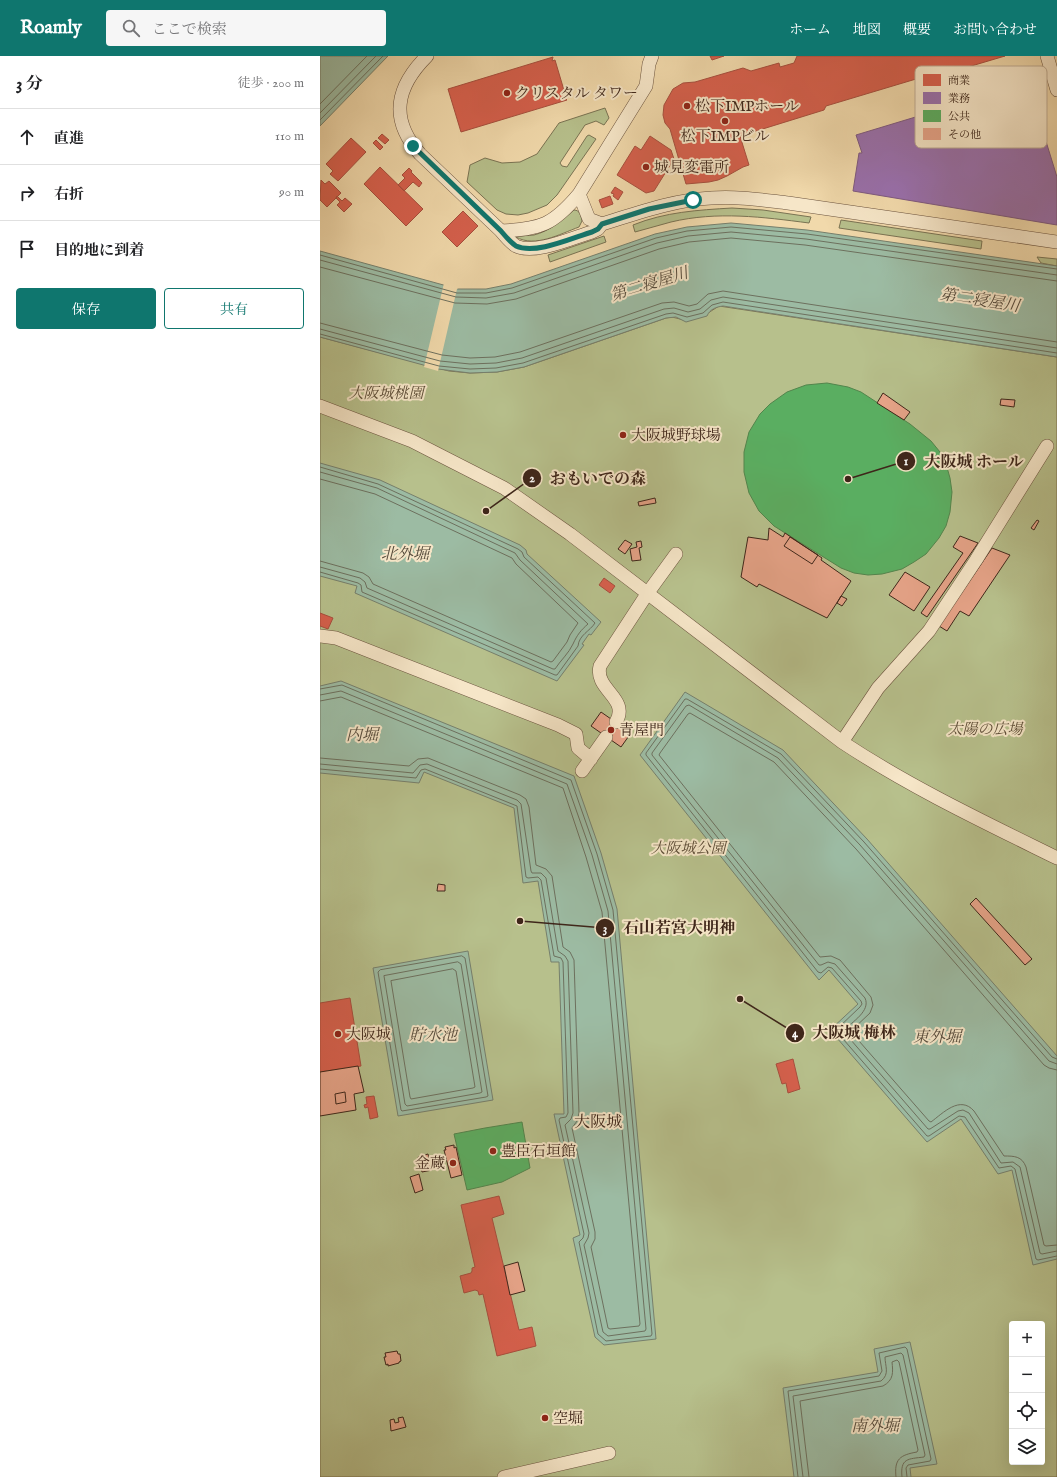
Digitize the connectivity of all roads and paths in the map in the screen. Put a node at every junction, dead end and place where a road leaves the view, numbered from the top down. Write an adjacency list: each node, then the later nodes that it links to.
1 (427, 56): 7 (street)
2 (652, 56): 5 (street)
3 (1047, 56): 4 (street)
4 (1057, 90)
5 (579, 194): 6 (street); 7 (street)
6 (602, 224): 7 (street); 8 (street)
7 (501, 231)
8 (1057, 242)
9 (320, 406): 12 (street)
10 (1047, 446): 16 (street)
11 (676, 554): 12 (street)
12 (647, 594): 14 (street); 16 (street)
13 (320, 636): 17 (street)
14 (616, 722)
15 (606, 737): 17 (street)
16 (842, 742): 19 (street)
17 (591, 759): 18 (street)
18 (582, 771)
19 (1057, 858)
20 (609, 1453): 21 (street)
21 (504, 1477)

